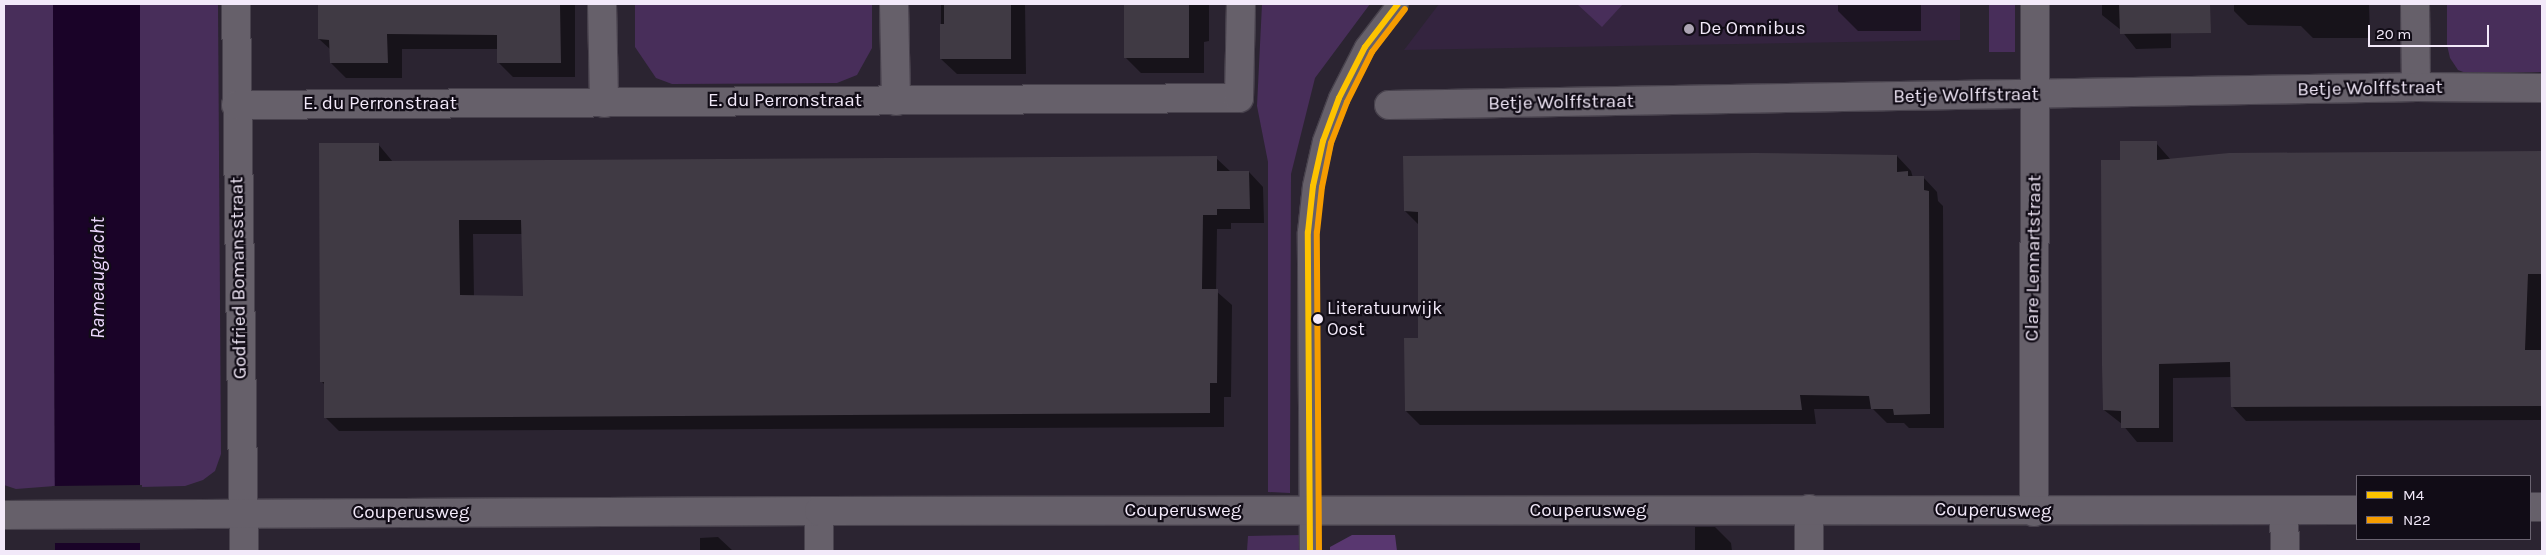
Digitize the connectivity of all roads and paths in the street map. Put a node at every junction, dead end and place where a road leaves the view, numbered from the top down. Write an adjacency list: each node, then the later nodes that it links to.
1 (236, 4): 14 (street, Godfried Bomansstraat)
2 (602, 4): 12 (street)
3 (894, 4): 11 (street)
4 (1241, 4): 11 (street, E. du Perronstraat)
5 (1398, 4): 19 (lane)
6 (2035, 4): 10 (street, Clare Lennartstraat)
7 (2415, 4): 8 (street)
8 (2416, 87): 9 (street, Betje Wolffstraat); 10 (street, Betje Wolffstraat)
9 (2542, 88)
10 (2036, 95): 13 (street, Betje Wolffstraat); 20 (street, Clare Lennartstraat)
11 (896, 101): 12 (street, E. du Perronstraat)
12 (604, 103): 14 (street, E. du Perronstraat)
13 (1389, 105)
14 (236, 106): 21 (street, Godfried Bomansstraat)
15 (1809, 509): 19 (street, Couperusweg); 20 (street, Couperusweg); 26 (street)
16 (2356, 510): 18 (street, Couperusweg)
17 (819, 511): 19 (street, Couperusweg); 21 (street, Couperusweg); 24 (street)
18 (2284, 511): 20 (street, Couperusweg); 27 (street)
19 (1309, 512): 25 (lane)
20 (2034, 512)
21 (245, 514): 22 (street, Couperusweg); 23 (street, Godfried Bomansstraat)
22 (4, 515)
23 (244, 551)
24 (819, 551)
25 (1310, 551)
26 (1809, 551)
27 (2285, 551)

